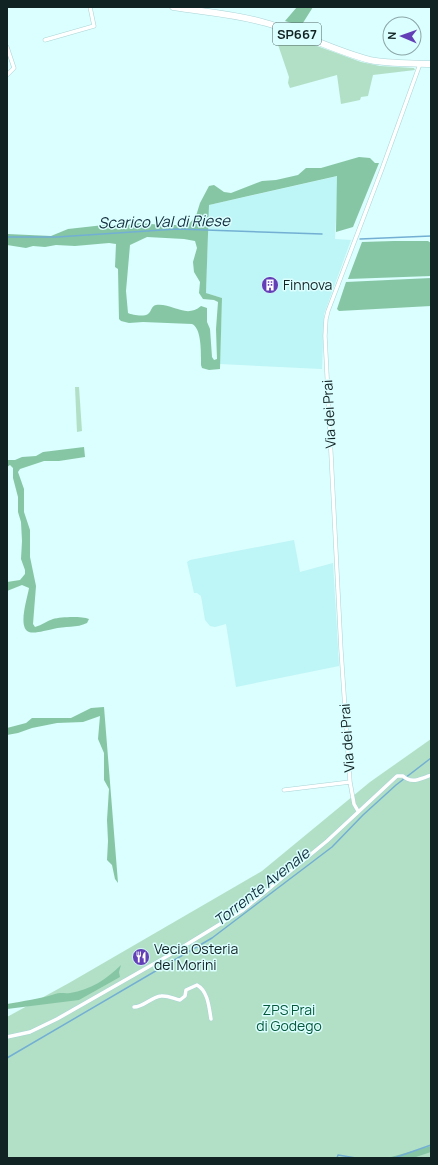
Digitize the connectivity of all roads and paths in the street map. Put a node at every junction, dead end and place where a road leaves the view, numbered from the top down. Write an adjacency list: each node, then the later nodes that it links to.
1 (90, 7): 3 (street)
2 (173, 7): 5 (main road, SP667)
3 (45, 40)
4 (7, 47): 7 (street)
5 (420, 64): 6 (main road, SP667); 9 (street, Via dei Prai)
6 (431, 64)
7 (7, 75)
8 (431, 775): 11 (street)
9 (350, 782): 10 (street, Via dei Prai); 11 (street, Via dei Prai)
10 (284, 790)
11 (358, 811): 14 (street)
12 (134, 1007): 13 (street)
13 (211, 1019)
14 (7, 1038)

